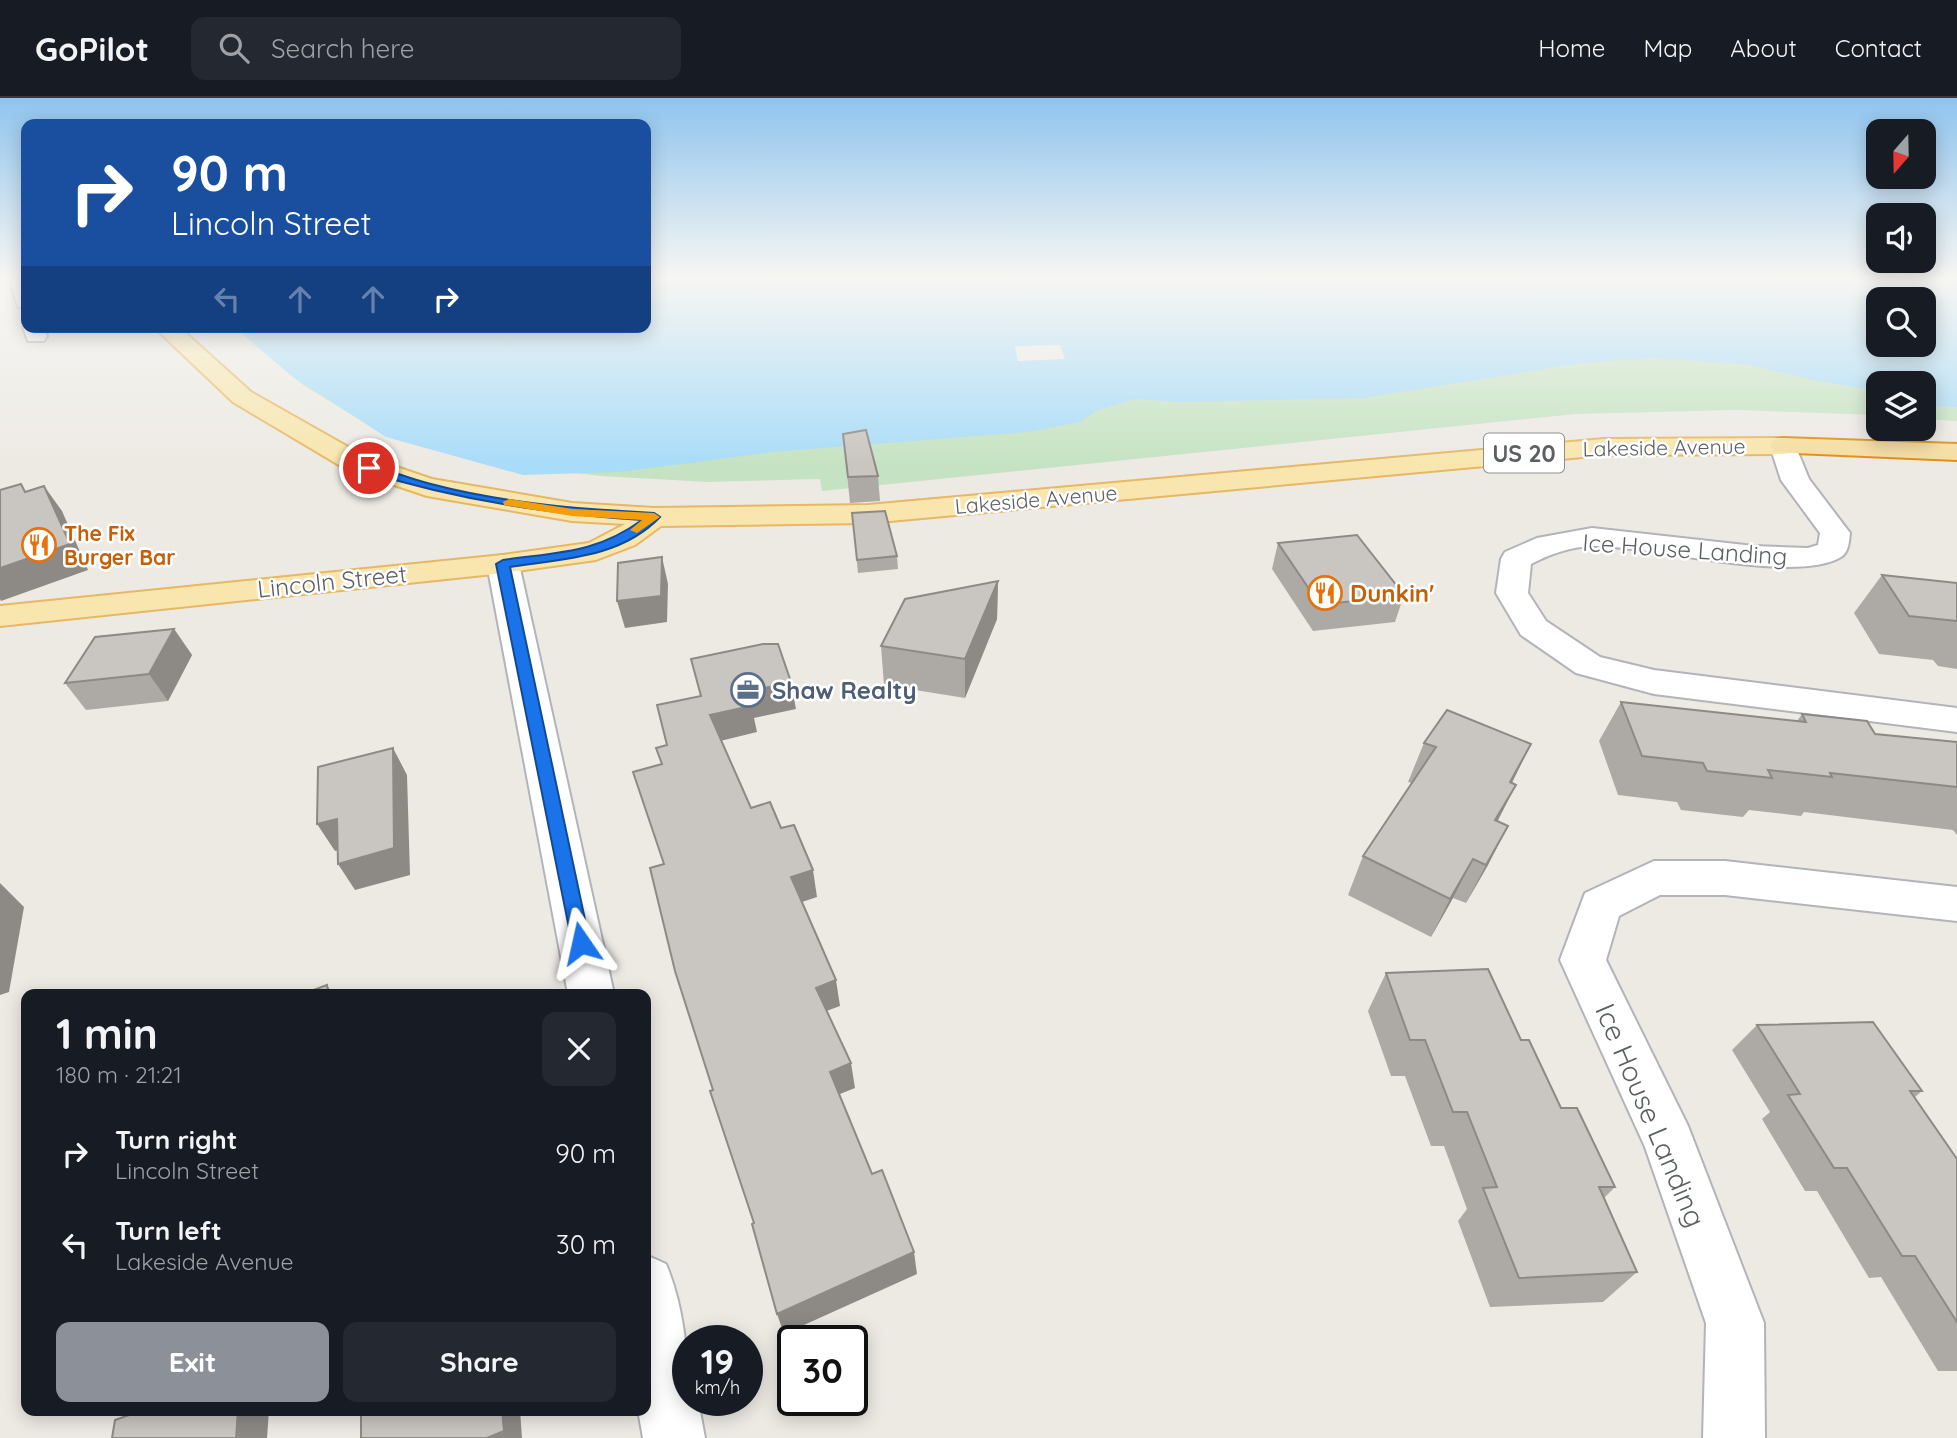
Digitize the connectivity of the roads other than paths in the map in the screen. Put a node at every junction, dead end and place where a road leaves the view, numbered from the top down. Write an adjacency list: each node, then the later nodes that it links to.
1 (180, 341): 4 (main road, Lakeside Avenue / US 20)
2 (1783, 446): 3 (highway, Lakeside Avenue / US 20); 4 (main road, Lakeside Avenue / US 20); 7 (street, Ice House Landing)
3 (1957, 452)
4 (654, 517): 5 (main road, Lincoln Street)
5 (503, 564): 6 (main road, Lincoln Street); 9 (street)
6 (0, 616)
7 (1957, 720)
8 (1957, 904): 12 (street, Ice House Landing)
9 (590, 989)
10 (651, 1312): 11 (street)
11 (674, 1438)
12 (1734, 1438)

